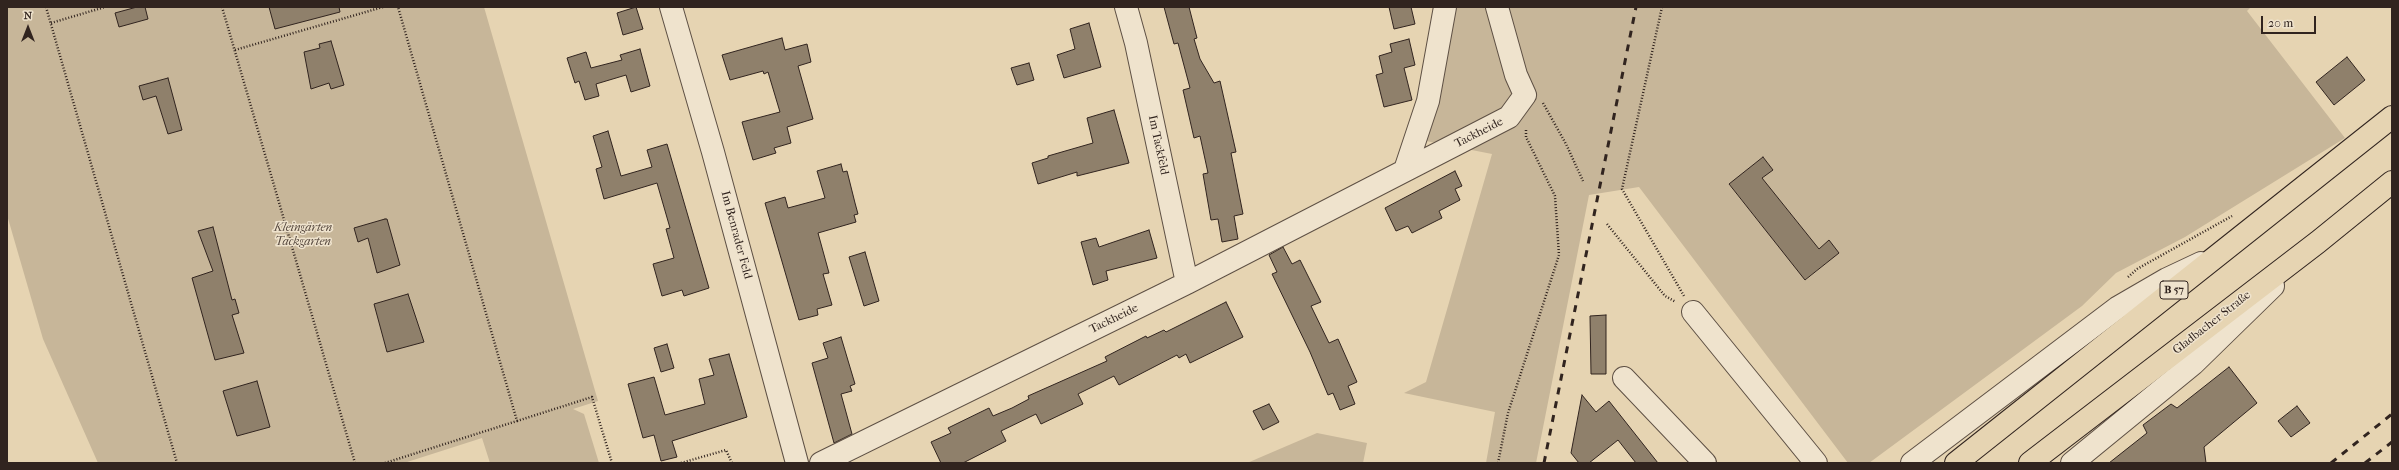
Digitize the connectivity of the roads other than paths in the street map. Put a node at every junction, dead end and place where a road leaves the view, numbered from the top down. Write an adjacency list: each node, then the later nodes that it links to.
1 (671, 7): 13 (street, Im Benrader Feld)
2 (1126, 7): 10 (street, Im Tackfeld)
3 (1445, 7): 6 (street)
4 (1497, 7): 6 (street, Tackheide)
5 (2392, 117): 9 (main road, B 57)
6 (1405, 170): 10 (street, Tackheide)
7 (2392, 182): 8 (main road, Gladbacher Straße)
8 (2318, 242): 19 (main road, Gladbacher Straße); 20 (street)
9 (2217, 255): 17 (street); 18 (main road, B 57)
10 (1186, 283): 14 (street, Tackheide)
11 (1693, 312): 16 (street)
12 (1624, 378): 15 (street)
13 (797, 463)
14 (821, 463)
15 (1706, 463)
16 (1816, 463)
17 (1912, 463)
18 (1956, 463)
19 (2030, 463)
20 (2072, 463)

